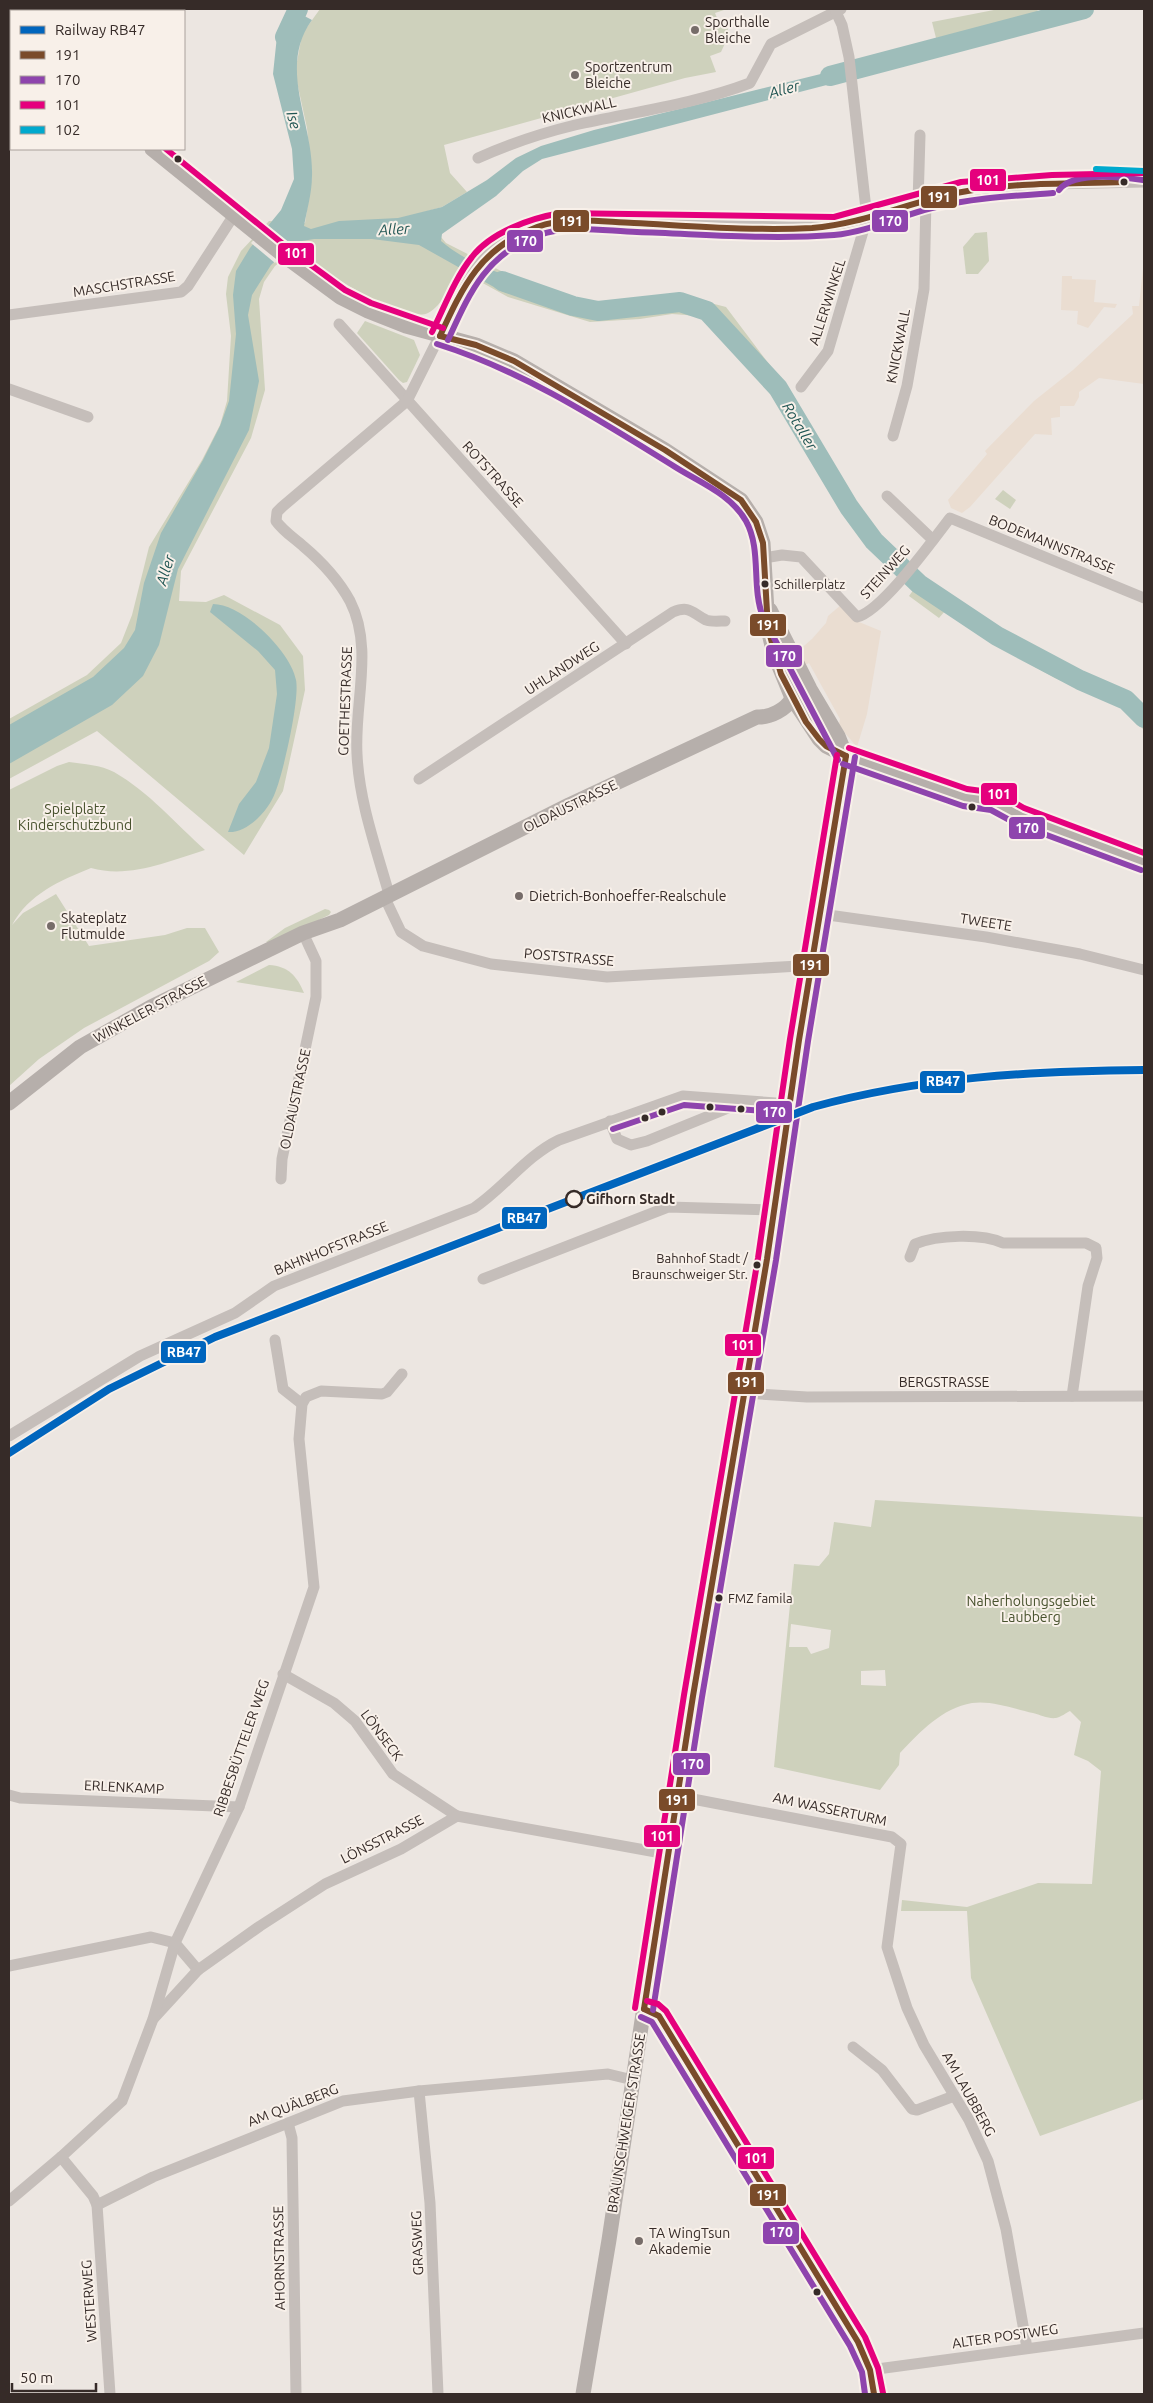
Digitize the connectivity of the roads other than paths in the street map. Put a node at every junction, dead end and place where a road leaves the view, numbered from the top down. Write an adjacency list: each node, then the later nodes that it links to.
1 (838, 10): 4 (street, KNICKWALL); 8 (street, KNICKWALL)
2 (920, 135): 6 (street, KNICKWALL)
3 (153, 150): 7 (street)
4 (478, 158)
5 (1144, 182): 6 (street, GOETHESTRASSE)
6 (922, 201): 8 (street, GOETHESTRASSE); 16 (street, KNICKWALL)
7 (234, 215): 9 (street, MASCHSTRASSE); 11 (street)
8 (868, 218): 11 (street, GOETHESTRASSE); 12 (street, ALLERWINKEL)
9 (9, 315)
10 (338, 324): 14 (street, ROTSTRASSE)
11 (440, 336): 14 (street, GOETHESTRASSE); 20 (street)
12 (801, 387)
13 (9, 389): 15 (street)
14 (407, 401): 24 (street, ROTSTRASSE); 30 (street, GOETHESTRASSE)
15 (88, 417)
16 (892, 436)
17 (887, 496): 19 (street)
18 (950, 518): 19 (street, STEINWEG); 21 (street, BODEMANNSTRASSE)
19 (933, 540): 20 (street, STEINWEG)
20 (764, 558): 22 (street)
21 (1144, 598)
22 (767, 604): 25 (street); 26 (street)
23 (726, 621): 24 (street, UHLANDWEG)
24 (626, 644): 28 (street, UHLANDWEG)
25 (810, 689): 26 (street, OLDAUSTRASSE); 27 (street)
26 (792, 698): 27 (street); 30 (street, OLDAUSTRASSE)
27 (846, 756): 29 (street); 31 (street, BRAUNSCHWEIGER STRASSE)
28 (419, 779)
29 (1144, 862)
30 (387, 895): 32 (street, OLDAUSTRASSE); 33 (street, POSTSTRASSE)
31 (821, 914): 33 (street, BRAUNSCHWEIGER STRASSE); 34 (street, TWEETE)
32 (303, 933): 36 (street, WINKELER STRASSE); 39 (street, OLDAUSTRASSE)
33 (811, 968): 37 (street, BRAUNSCHWEIGER STRASSE)
34 (1144, 970)
35 (747, 1100): 37 (street, BAHNHOFSTRASSE); 38 (street, BAHNHOFSTRASSE); 38 (street, BAHNHOFSTRASSE)
36 (9, 1103)
37 (790, 1104): 40 (street, BRAUNSCHWEIGER STRASSE)
38 (610, 1121): 49 (street, BAHNHOFSTRASSE)
39 (281, 1179)
40 (774, 1210): 42 (street); 45 (street, BRAUNSCHWEIGER STRASSE)
41 (910, 1257): 46 (street)
42 (483, 1279)
43 (275, 1340): 48 (street)
44 (402, 1374): 48 (street)
45 (744, 1393): 46 (street, BERGSTRASSE); 52 (street, BRAUNSCHWEIGER STRASSE)
46 (1072, 1396): 47 (street, BERGSTRASSE)
47 (1144, 1396)
48 (302, 1404): 50 (street, RIBBESBÜTTELER WEG)
49 (9, 1436)
50 (283, 1674): 53 (street, RIBBESBÜTTELER WEG); 54 (street, LÖNSECK)
51 (9, 1795): 53 (street, ERLENKAMP)
52 (677, 1796): 55 (street, BRAUNSCHWEIGER STRASSE); 57 (street, AM WASSERTURM)
53 (239, 1807): 56 (street, RIBBESBÜTTELER WEG)
54 (457, 1816): 55 (street); 59 (street, LÖNSSTRASSE)
55 (667, 1854): 60 (street, BRAUNSCHWEIGER STRASSE)
56 (175, 1943): 58 (street); 59 (street); 61 (street, RIBBESBÜTTELER WEG)
57 (887, 1948): 65 (street, AM LAUBBERG)
58 (9, 1966)
59 (198, 1970): 61 (street, LÖNSSTRASSE)
60 (644, 2009): 63 (street, BRAUNSCHWEIGER STRASSE); 72 (street)
61 (153, 2019): 67 (street, RIBBESBÜTTELER WEG)
62 (853, 2047): 65 (street)
63 (633, 2080): 64 (street, AM QUÄLBERG); 76 (street, BRAUNSCHWEIGER STRASSE)
64 (419, 2090): 66 (street, AM QUÄLBERG); 75 (street, GRASWEG)
65 (954, 2096): 71 (street, AM LAUBBERG)
66 (288, 2123): 69 (street, AM QUÄLBERG); 74 (street, AHORNSTRASSE)
67 (62, 2157): 68 (street, RIBBESBÜTTELER WEG); 69 (street)
68 (9, 2201)
69 (97, 2205): 73 (street, WESTERWEG)
70 (1144, 2332): 71 (street, ALTER POSTWEG)
71 (1027, 2348): 72 (street, ALTER POSTWEG)
72 (870, 2370): 77 (street)
73 (110, 2394)
74 (296, 2394)
75 (438, 2394)
76 (583, 2394)
77 (874, 2394)

